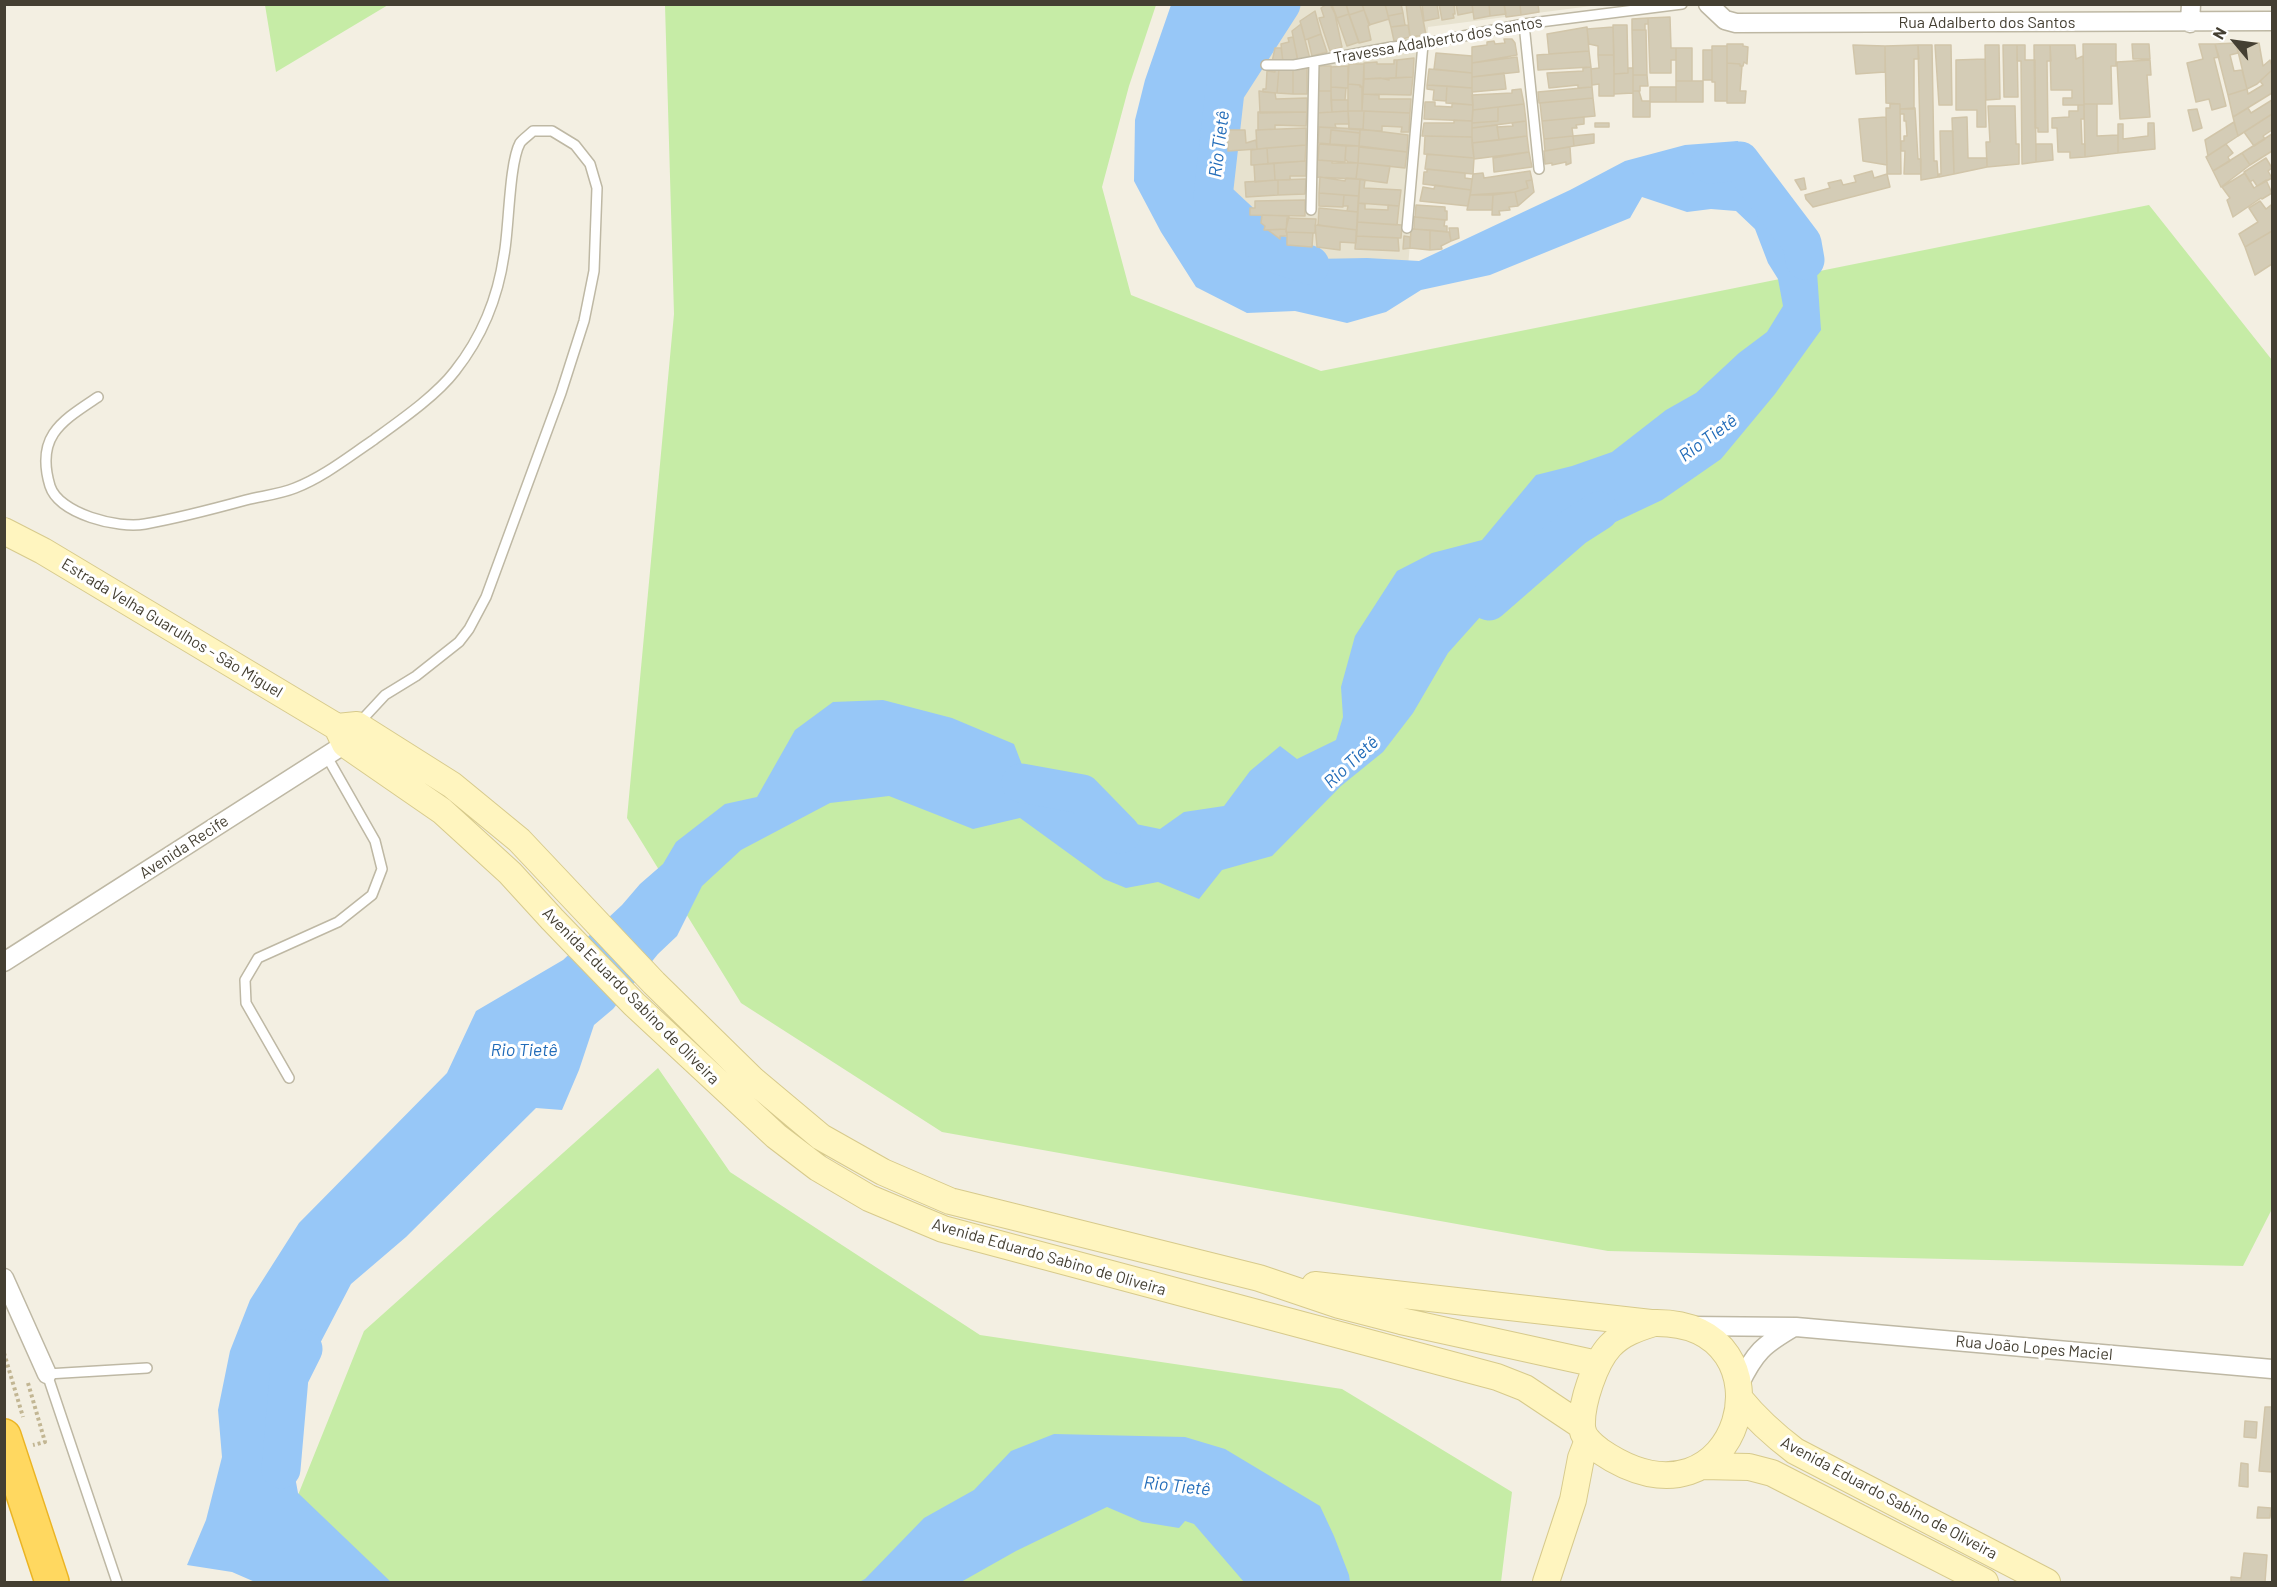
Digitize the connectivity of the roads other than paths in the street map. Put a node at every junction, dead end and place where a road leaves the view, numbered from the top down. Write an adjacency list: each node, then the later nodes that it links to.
1 (1682, 4): 5 (lane, Travessa Adalberto dos Santos)
2 (1708, 4): 3 (street, Rua Adalberto dos Santos)
3 (2191, 14): 4 (street, Rua Adalberto dos Santos)
4 (2272, 22)
5 (1524, 24): 6 (lane, Travessa Adalberto dos Santos); 9 (lane)
6 (1423, 44): 7 (lane, Travessa Adalberto dos Santos); 11 (lane)
7 (1314, 62): 8 (lane, Travessa Adalberto dos Santos); 10 (lane)
8 (1266, 65)
9 (1539, 170)
10 (1311, 210)
11 (1407, 228)
12 (98, 397): 14 (lane)
13 (4, 531): 14 (main road, Estrada Velha Guarulhos - São Miguel)
14 (342, 738): 15 (street, Avenida Recife); 16 (lane); 18 (main road, Avenida Eduardo Sabino de Oliveira); 28 (main road, Avenida Eduardo Sabino de Oliveira)
15 (4, 962)
16 (289, 1078)
17 (4, 1278): 25 (street)
18 (1259, 1278): 19 (main road); 22 (main road)
19 (1654, 1323): 20 (main road); 22 (main road)
20 (1686, 1326): 21 (street, Rua João Lopes Maciel); 26 (main road)
21 (1796, 1327): 24 (street, Rua João Lopes Maciel); 26 (street)
22 (1597, 1364): 28 (main road)
23 (147, 1368): 25 (lane)
24 (2272, 1369)
25 (47, 1374): 33 (lane)
26 (1740, 1392): 30 (main road); 36 (main road, Avenida Eduardo Sabino de Oliveira)
27 (20, 1432): 32 (highway)
28 (1585, 1433): 29 (main road); 31 (main road)
29 (1614, 1459): 30 (main road); 31 (main road)
30 (1702, 1466): 35 (main road, Avenida Eduardo Sabino de Oliveira)
31 (1573, 1500): 34 (main road)
32 (52, 1582)
33 (117, 1582)
34 (1546, 1582)
35 (1985, 1582)
36 (2048, 1582)

